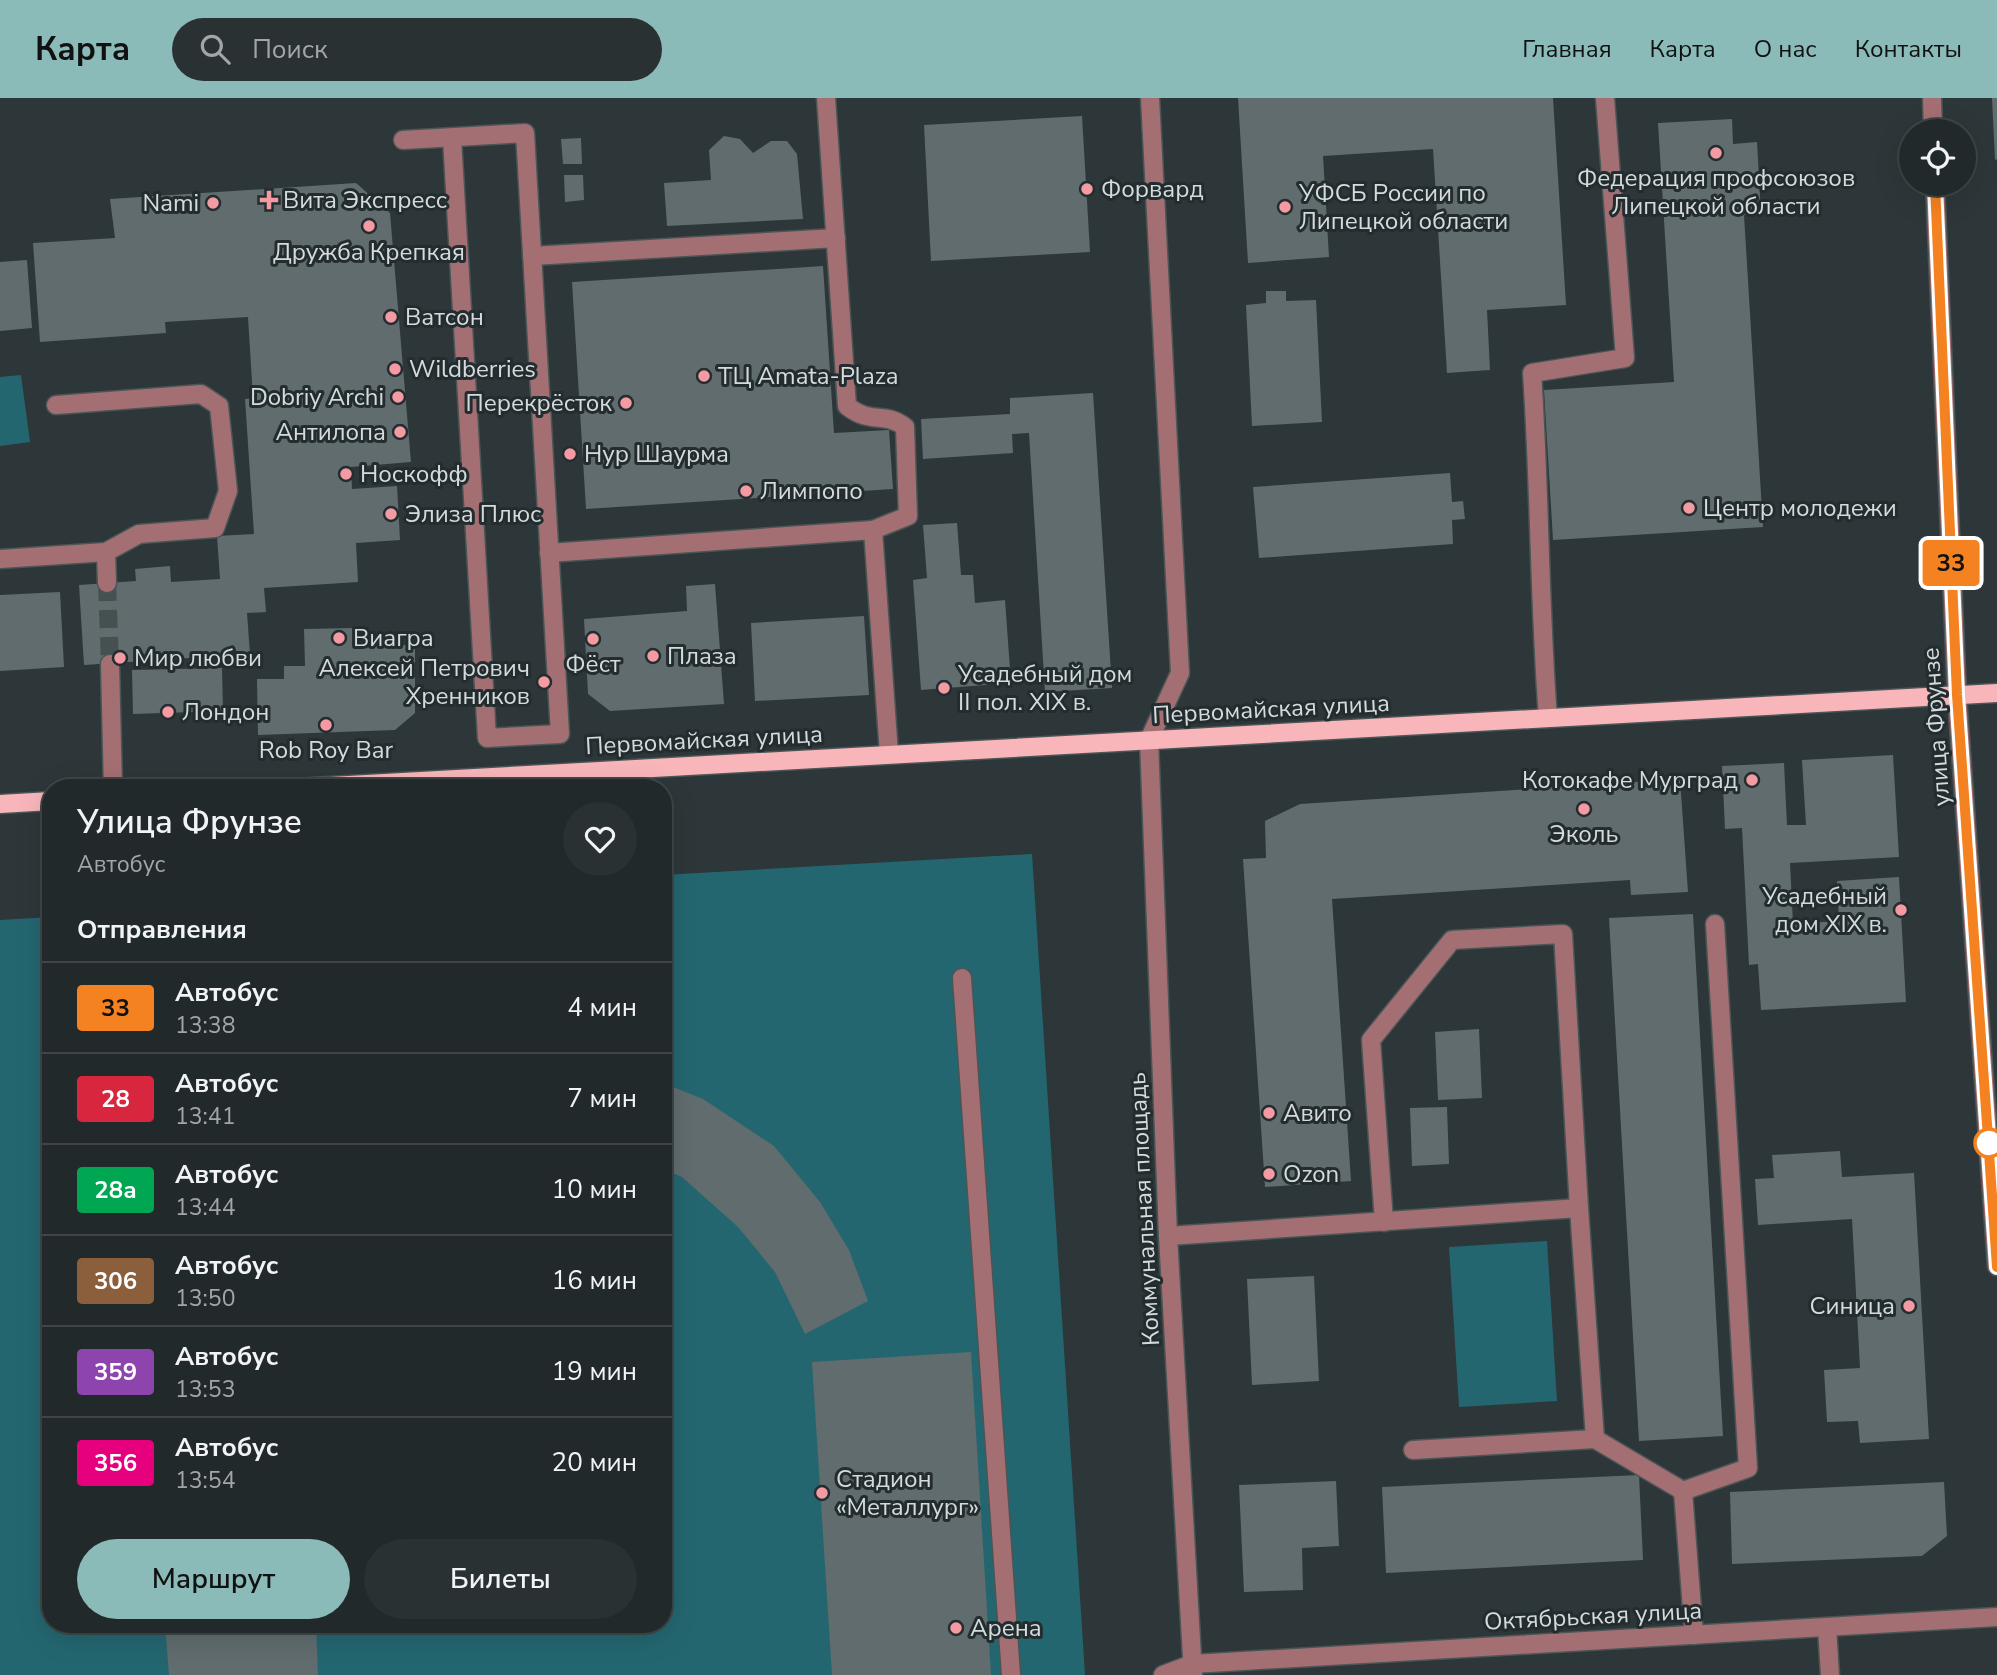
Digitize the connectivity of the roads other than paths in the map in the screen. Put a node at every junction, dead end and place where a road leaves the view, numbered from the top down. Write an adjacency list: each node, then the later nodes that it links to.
1 (826, 98): 9 (street)
2 (1150, 98): 21 (street)
3 (1605, 98): 20 (street)
4 (1932, 98): 5 (street)
5 (1933, 119)
6 (452, 138): 7 (street); 10 (street); 14 (street)
7 (402, 140)
8 (1936, 196): 19 (street, улица Фрунзе)
9 (836, 238): 10 (street); 12 (street)
10 (532, 256): 14 (street)
11 (56, 405): 13 (street)
12 (873, 530): 14 (street); 22 (street)
13 (106, 552): 15 (street); 16 (street)
14 (550, 553)
15 (0, 559)
16 (107, 583)
17 (110, 664): 23 (street)
18 (1997, 693): 19 (main road, Первомайская улица)
19 (1957, 695): 20 (main road, Первомайская улица); 29 (street, улица Фрунзе)
20 (1548, 718): 21 (main road, Первомайская улица)
21 (1149, 740): 22 (main road, Первомайская улица); 32 (street, Коммунальная площадь)
22 (889, 754): 24 (main road, Первомайская улица)
23 (113, 779)
24 (452, 779)
25 (42, 802): 26 (main road)
26 (0, 804)
27 (1715, 924): 36 (street)
28 (962, 978): 41 (street)
29 (1993, 1138): 33 (street, улица Фрунзе)
30 (1579, 1209): 31 (street); 31 (street); 34 (street)
31 (1384, 1222): 32 (street)
32 (1168, 1236): 40 (street, Коммунальная площадь)
33 (1997, 1266)
34 (1595, 1440): 35 (street); 36 (street)
35 (1413, 1450)
36 (1684, 1491): 39 (street)
37 (1997, 1616): 38 (street, Октябрьская улица)
38 (1827, 1627): 39 (street, Октябрьская улица); 43 (street)
39 (1694, 1634): 40 (street, Октябрьская улица)
40 (1192, 1670): 42 (street, Октябрьская улица)
41 (1011, 1675)
42 (1163, 1675)
43 (1829, 1675)

